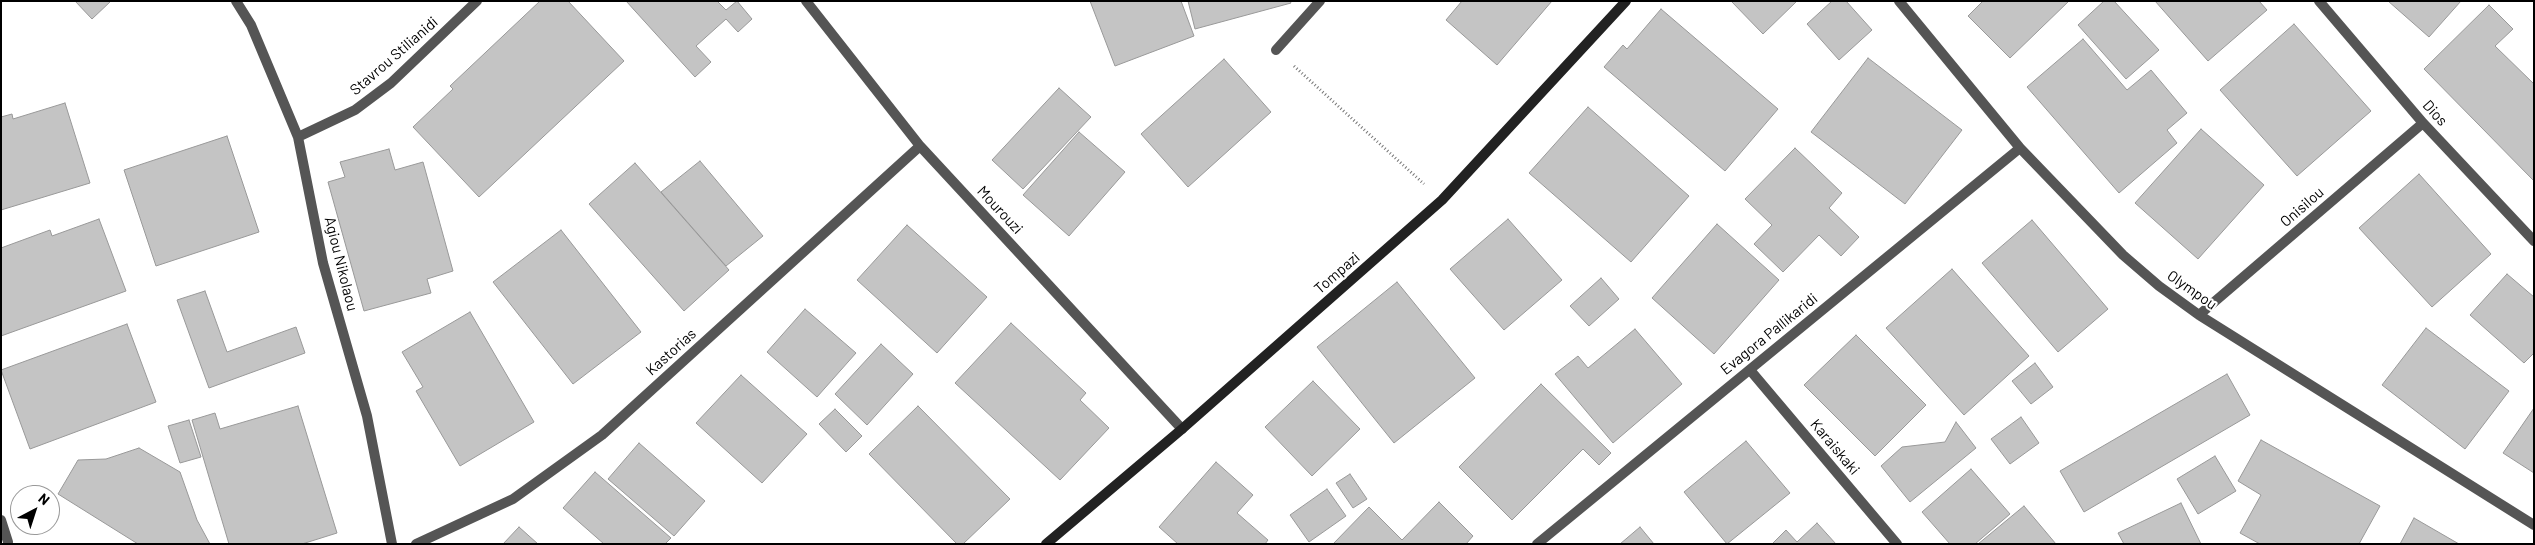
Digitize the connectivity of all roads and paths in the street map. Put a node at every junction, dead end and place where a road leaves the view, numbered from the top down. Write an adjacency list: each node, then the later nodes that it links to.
1 (236, 1): 10 (street, Agiou Nikolaou)
2 (477, 1): 10 (street, Stavrou Stilianidi)
3 (806, 1): 11 (street, Mourouzi)
4 (1320, 1): 8 (street)
5 (1626, 1): 13 (street, Tompazi)
6 (1899, 1): 12 (street, Olympou)
7 (2319, 1): 9 (street, Dios)
8 (1276, 50): 13 (path)
9 (2423, 123): 14 (street, Dios); 15 (street, Onisilou)
10 (298, 137): 21 (street, Agiou Nikolaou)
11 (920, 146): 17 (street, Mourouzi); 22 (street, Kastorias)
12 (2020, 148): 15 (street, Olympou); 16 (street, Evagora Pallikaridi)
13 (1442, 200): 17 (street, Tompazi)
14 (2534, 241)
15 (2199, 314): 19 (street, Olympou)
16 (1750, 370): 24 (street, Evagora Pallikaridi); 25 (street, Karaiskaki)
17 (1182, 429): 23 (street, Tompazi)
18 (1, 520): 20 (street)
19 (2534, 525)
20 (9, 543)
21 (392, 544)
22 (416, 544)
23 (1046, 544)
24 (1537, 544)
25 (1897, 544)

